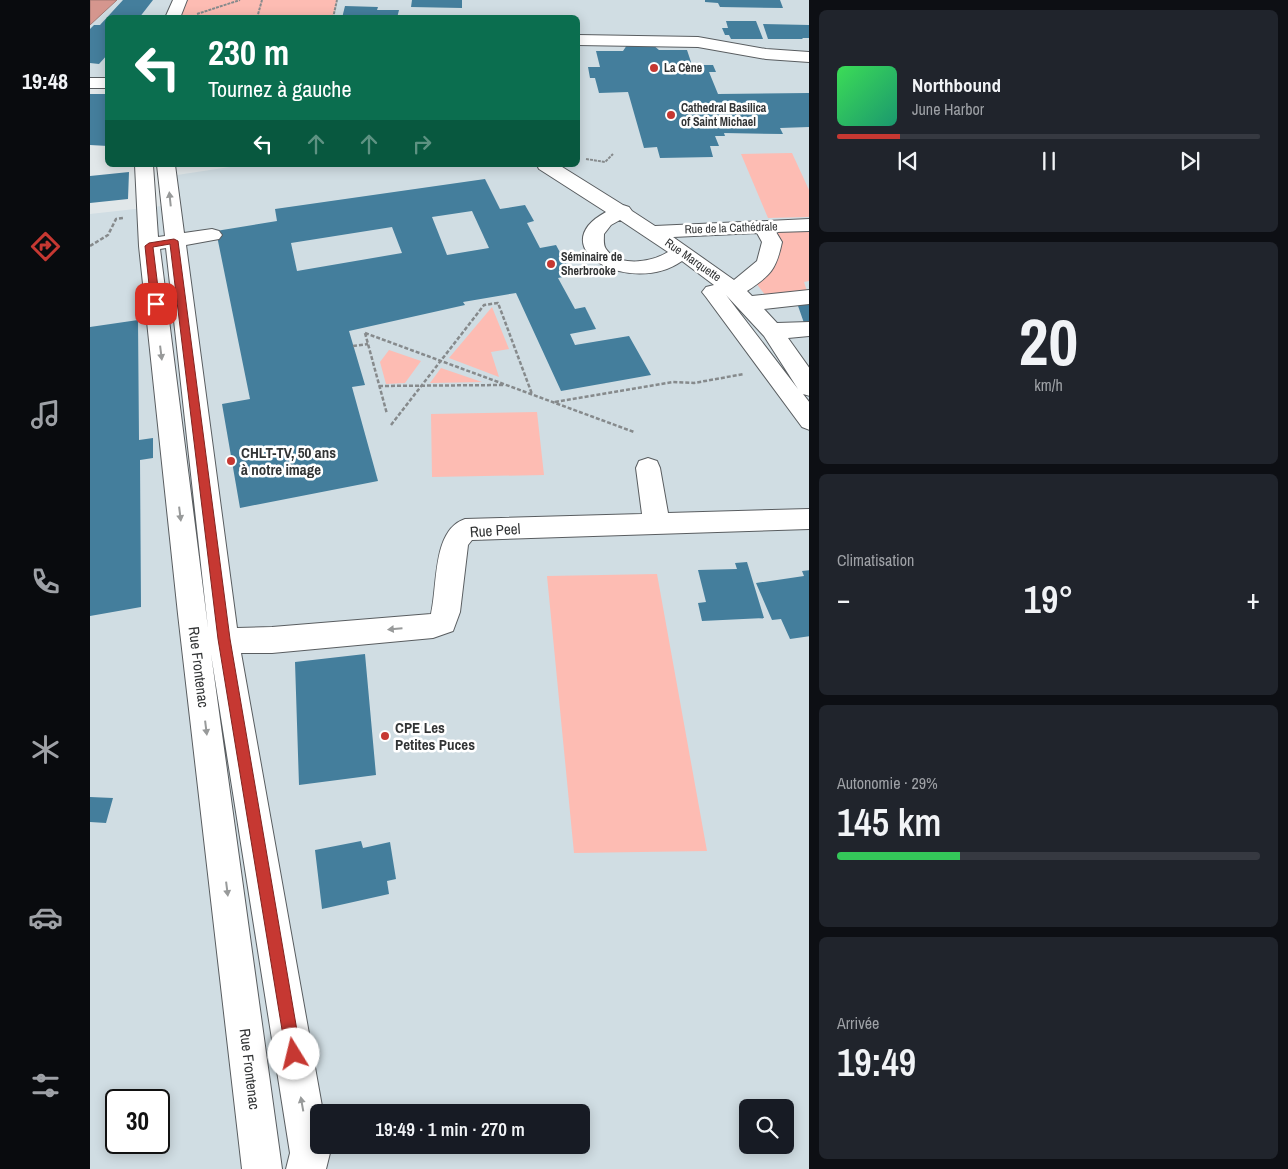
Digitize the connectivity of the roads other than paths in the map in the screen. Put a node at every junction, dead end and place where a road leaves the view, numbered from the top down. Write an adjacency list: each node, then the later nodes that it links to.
1 (180, 0): 2 (street)
2 (173, 15)
3 (580, 40): 4 (street)
4 (809, 57)
5 (90, 83): 6 (street)
6 (105, 83)
7 (144, 167): 15 (street, Rue Frontenac)
8 (166, 167): 15 (street, Rue Frontenac, one-way to 8)
9 (549, 167): 10 (street, Rue Marquette)
10 (622, 211): 13 (street, Rue Marquette); 16 (street)
11 (809, 225): 12 (street, Rue de la Cathédrale)
12 (763, 227): 13 (street, Rue de la Cathédrale); 17 (street)
13 (652, 232): 16 (street, Rue Marquette)
14 (212, 235): 15 (street)
15 (161, 243): 26 (street, Rue Frontenac)
16 (684, 253): 17 (street, Rue Marquette); 22 (street)
17 (740, 297): 18 (street); 20 (street, Rue Marquette)
18 (809, 297)
19 (809, 329): 20 (street)
20 (772, 330): 21 (street, Rue Marquette)
21 (809, 388)
22 (809, 421)
23 (648, 468): 25 (street)
24 (809, 518): 25 (street, Rue Peel)
25 (657, 524): 26 (street, Rue Peel, one-way to 26)
26 (210, 641): 27 (street, Rue Frontenac, one-way to 27); 28 (street, Rue Frontenac, one-way to 26)
27 (262, 1169)
28 (306, 1169)

